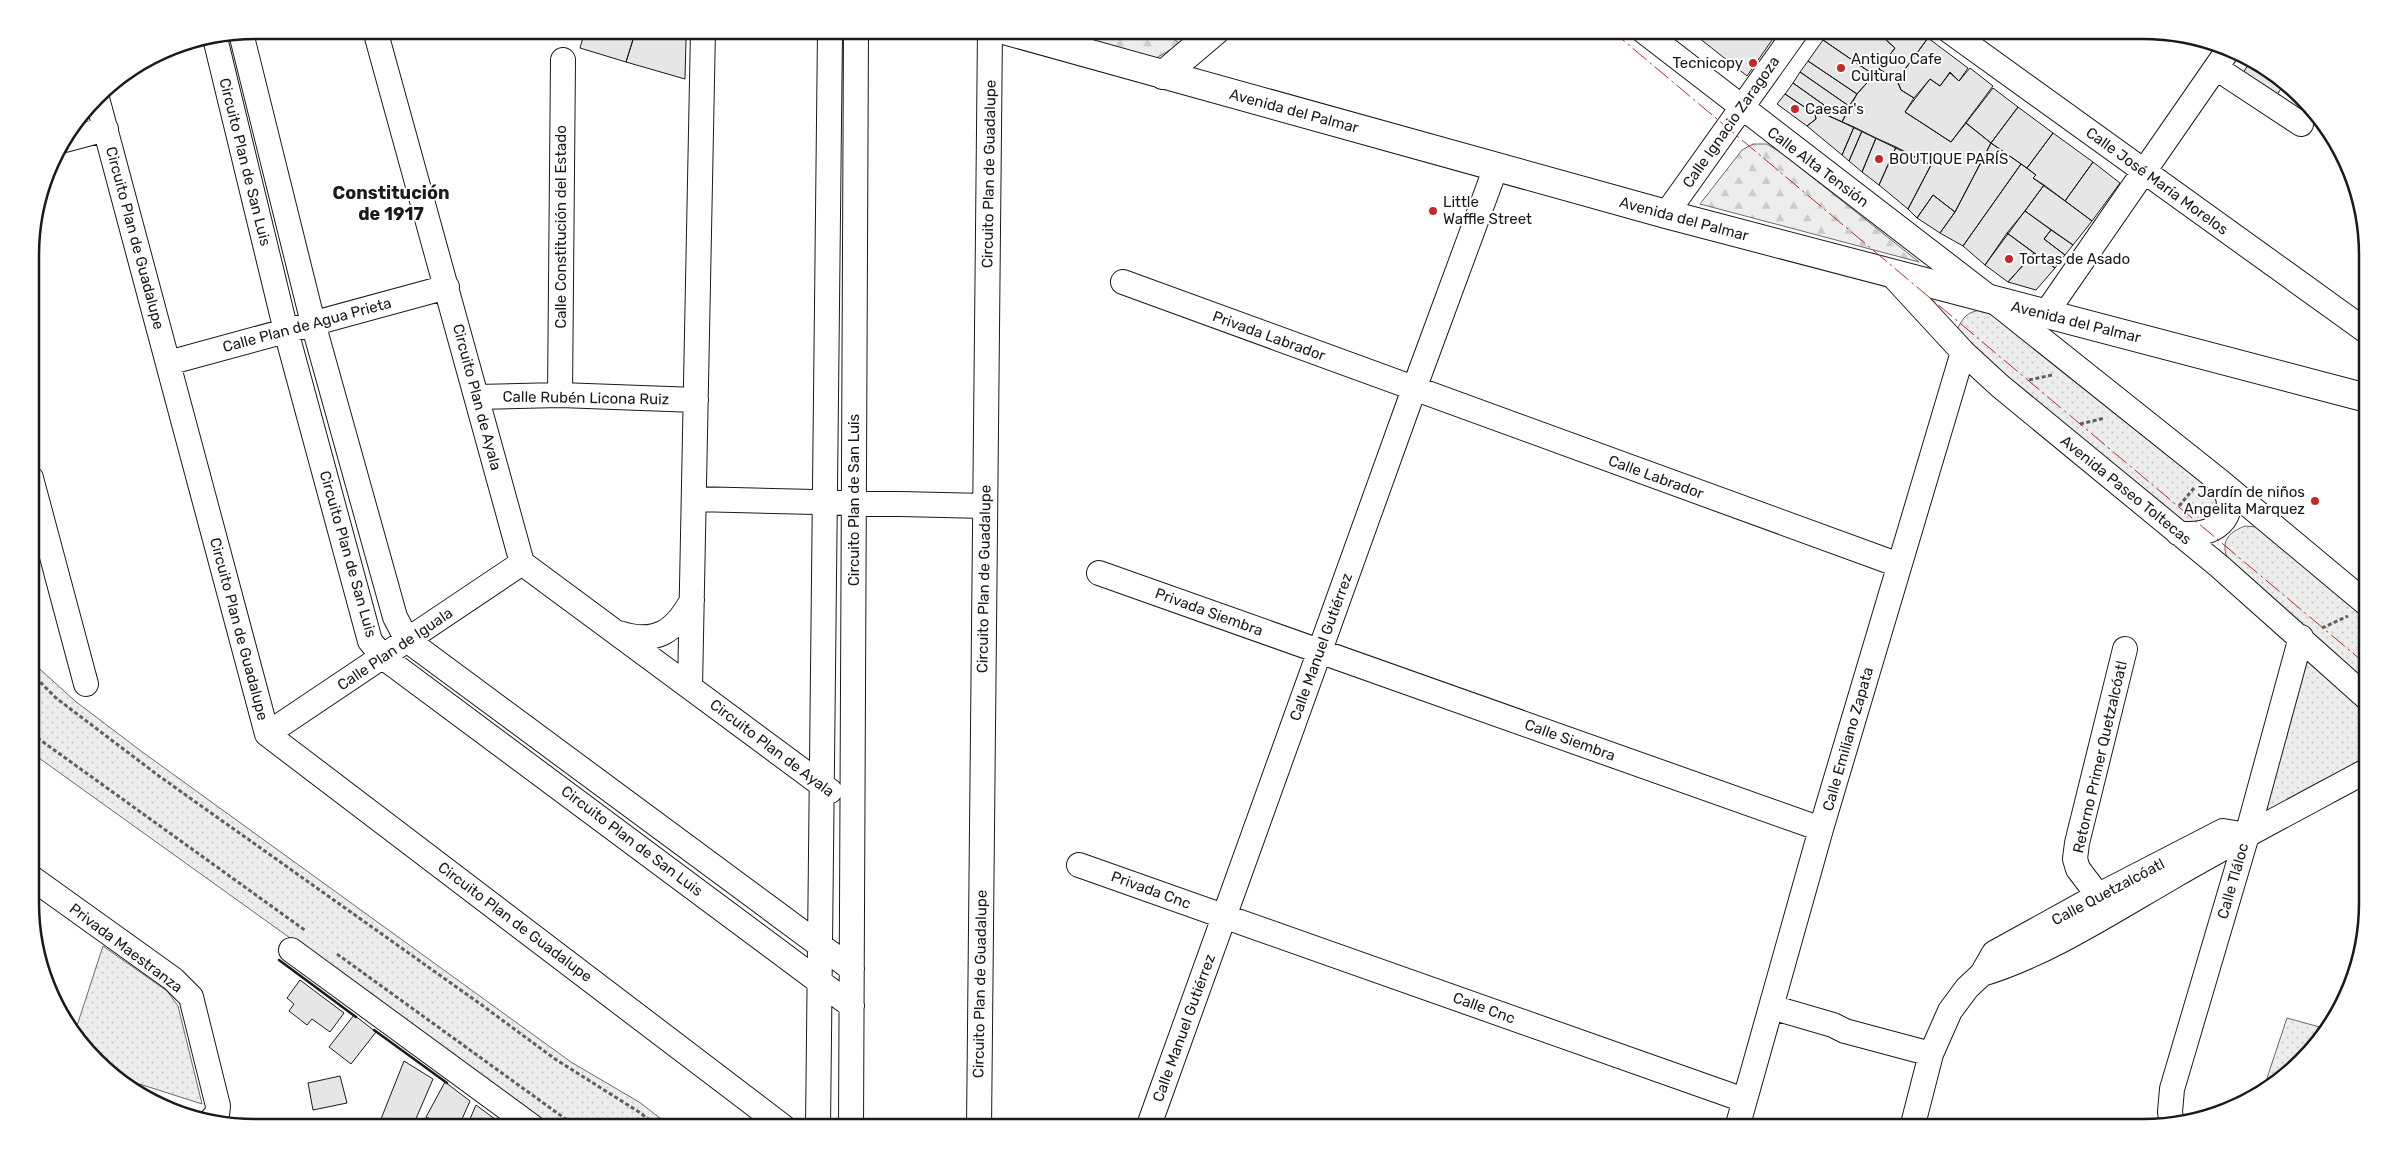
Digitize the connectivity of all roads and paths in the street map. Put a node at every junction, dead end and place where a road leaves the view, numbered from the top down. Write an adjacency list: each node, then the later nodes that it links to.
1 (242, 39): 29 (street, Circuito Plan de San Luis)
2 (378, 39): 26 (street, Circuito Plan de Ayala)
3 (703, 39): 40 (street)
4 (830, 39): 45 (street, Circuito Plan de San Luis)
5 (856, 39): 46 (street, Circuito Plan de San Luis)
6 (990, 39): 47 (street, Circuito Plan de Guadalupe)
7 (1036, 39): 15 (main road, Avenida del Palmar)
8 (1198, 39): 15 (main road)
9 (1653, 39): 17 (street, Calle Alta Tensión)
10 (1790, 39): 17 (street, Calle Ignacio Zaragoza)
11 (1960, 39): 22 (street, Calle José María Morelos)
12 (216, 43): 31 (street, Circuito Plan de San Luis)
13 (2222, 59): 18 (street); 22 (street)
14 (563, 60): 37 (street, Calle Constitución del Estado)
15 (1163, 75): 21 (main road, Avenida del Palmar)
16 (99, 105): 19 (street, Circuito Plan de Guadalupe)
17 (1740, 107): 23 (street, Calle Ignacio Zaragoza); 27 (street, Calle Alta Tensión)
18 (2301, 124)
19 (106, 129): 20 (street); 33 (street, Circuito Plan de Guadalupe)
20 (73, 138)
21 (1496, 167): 23 (main road, Avenida del Palmar); 36 (street, Calle Manuel Gutiérrez)
22 (2143, 171): 28 (street); 30 (street, Calle José María Morelos)
23 (1666, 214): 24 (main road, Avenida del Palmar)
24 (1892, 275): 27 (main road, Avenida del Palmar); 32 (street, Avenida Paseo Toltecas)
25 (1123, 282): 36 (street, Privada Labrador)
26 (447, 288): 29 (street, Calle Plan de Agua Prieta); 39 (street, Circuito Plan de Ayala)
27 (1995, 302): 28 (main road, Avenida del Palmar); 34 (street)
28 (2046, 313): 38 (main road, Avenida del Palmar)
29 (313, 323): 31 (street, Calle Plan de Agua Prieta); 59 (street, Circuito Plan de San Luis)
30 (2359, 326)
31 (286, 331): 33 (street, Calle Plan de Agua Prieta); 62 (street, Circuito Plan de San Luis)
32 (1963, 352): 35 (street, Avenida Paseo Toltecas); 52 (street, Calle Emiliano Zapata)
33 (168, 363): 67 (street, Circuito Plan de Guadalupe)
34 (2079, 369): 35 (path); 41 (street)
35 (2000, 386): 42 (street, Avenida Paseo Toltecas)
36 (1414, 389): 52 (street, Calle Labrador); 61 (street, Calle Manuel Gutiérrez)
37 (560, 395): 39 (street, Calle Rubén Licona Ruiz); 40 (street, Calle Rubén Licona Ruiz)
38 (2359, 396)
39 (477, 397): 51 (street, Circuito Plan de Ayala)
40 (696, 400): 44 (street)
41 (2133, 412): 42 (path); 43 (street)
42 (2053, 430): 50 (street, Avenida Paseo Toltecas)
43 (2214, 478): 49 (street); 50 (path); 50 (street)
44 (694, 499): 45 (street); 55 (street)
45 (825, 502): 46 (street); 69 (street, Circuito Plan de San Luis)
46 (854, 503): 47 (street); 70 (street, Circuito Plan de San Luis)
47 (985, 506): 92 (street, Circuito Plan de Guadalupe)
48 (39, 508): 64 (street)
49 (2268, 522): 53 (street); 56 (street)
50 (2172, 528): 53 (street, Avenida Paseo Toltecas)
51 (522, 563): 57 (street, Circuito Plan de Ayala); 59 (street, Calle Plan de Iguala)
52 (1899, 565): 71 (street, Calle Emiliano Zapata)
53 (2219, 566): 58 (street, Avenida Paseo Toltecas)
54 (1099, 573): 61 (street, Privada Siembra)
55 (692, 600): 57 (street); 65 (street)
56 (2359, 610): 58 (path)
57 (617, 633): 65 (street, Circuito Plan de Ayala)
58 (2301, 637): 66 (street, Avenida Paseo Toltecas); 72 (street, Calle Tláloc)
59 (407, 640): 62 (street, Calle Plan de Iguala); 77 (street, Circuito Plan de San Luis)
60 (2124, 649): 75 (street, Retorno Primer Quetzalcóatl)
61 (1320, 651): 71 (street, Calle Siembra); 76 (street, Calle Manuel Gutiérrez)
62 (383, 657): 67 (street, Calle Plan de Iguala); 80 (street, Circuito Plan de San Luis)
63 (39, 681): 88 (path)
64 (86, 684)
65 (690, 687): 69 (street, Circuito Plan de Ayala)
66 (2359, 691)
67 (267, 734): 89 (street, Circuito Plan de Guadalupe)
68 (2359, 775): 72 (street)
69 (821, 784): 70 (street, Circuito Plan de Ayala); 77 (street, Circuito Plan de San Luis)
70 (853, 808): 79 (street, Circuito Plan de San Luis)
71 (1821, 829): 82 (street, Calle Emiliano Zapata)
72 (2247, 835): 75 (street, Calle Quetzalcóatl); 86 (street, Calle Tláloc)
73 (1079, 865): 76 (street, Privada Cnc)
74 (39, 883): 85 (street, Privada Maestranza)
75 (2105, 904): 83 (street, Calle Quetzalcóatl)
76 (1224, 916): 84 (street, Calle Cnc); 93 (street, Calle Manuel Gutiérrez)
77 (820, 946): 79 (street, Circuito Plan de San Luis); 80 (street, Circuito Plan de San Luis)
78 (291, 950): 87 (street)
79 (852, 970): 81 (street, Circuito Plan de San Luis)
80 (820, 980): 81 (street, Circuito Plan de San Luis); 90 (street, Circuito Plan de San Luis)
81 (852, 1006): 91 (street, Circuito Plan de San Luis)
82 (1771, 1007): 83 (street); 84 (street, Calle Emiliano Zapata)
83 (1931, 1054): 95 (street, Calle Quetzalcóatl)
84 (1744, 1100): 94 (street, Calle Emiliano Zapata)
85 (216, 1115)
86 (2171, 1117)
87 (522, 1119)
88 (648, 1119)
89 (773, 1119)
90 (818, 1119)
91 (851, 1119)
92 (979, 1119)
93 (1151, 1119)
94 (1739, 1119)
95 (1914, 1119)

